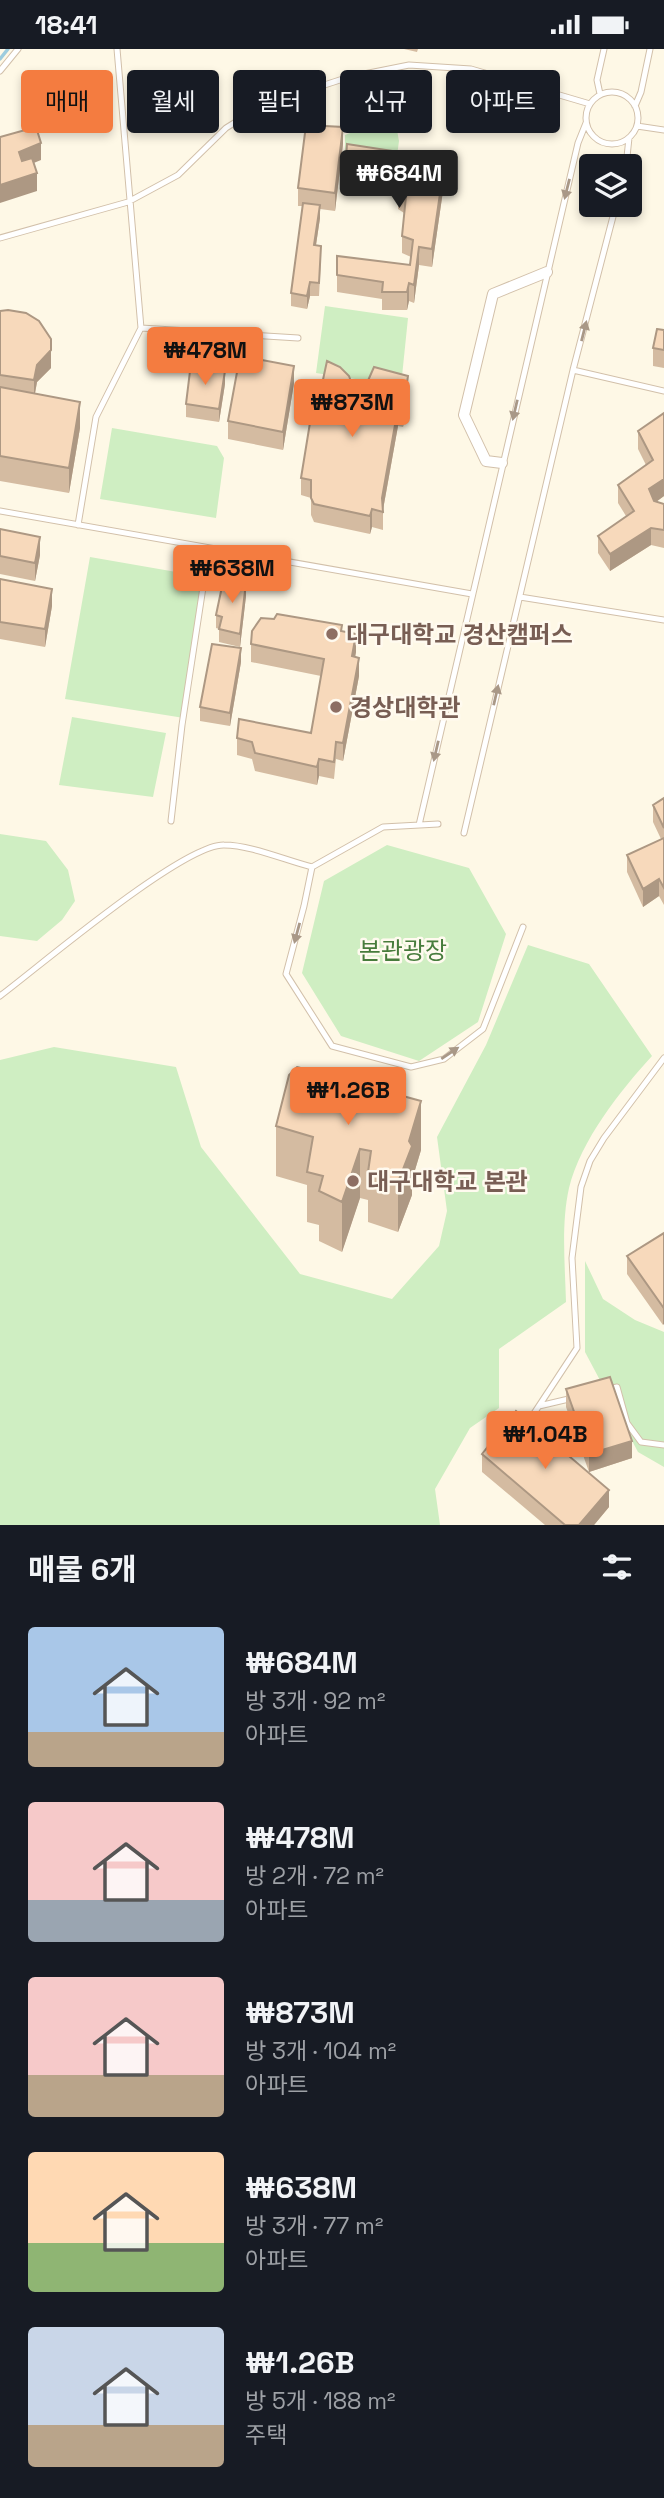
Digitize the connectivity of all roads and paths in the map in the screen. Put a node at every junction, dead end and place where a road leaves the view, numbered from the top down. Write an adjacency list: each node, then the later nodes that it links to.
1 (18, 49): 5 (lane)
2 (117, 49): 14 (lane)
3 (604, 49): 6 (lane)
4 (650, 49): 8 (lane)
5 (0, 71)
6 (600, 95): 7 (lane); 8 (lane)
7 (590, 104): 9 (lane); 14 (lane)
8 (635, 106): 10 (lane)
9 (586, 123): 12 (lane); 17 (lane, one-way to 17)
10 (637, 126): 11 (lane); 12 (lane)
11 (664, 130)
12 (629, 138): 13 (lane)
13 (627, 154)
14 (128, 202): 16 (lane); 18 (lane)
15 (613, 217): 20 (lane, one-way to 15)
16 (0, 238)
17 (547, 272): 22 (lane, one-way to 22); 22 (street)
18 (141, 328): 19 (lane); 24 (lane)
19 (298, 338)
20 (573, 370): 21 (lane); 27 (lane)
21 (664, 391)
22 (502, 463): 26 (lane)
23 (0, 511): 24 (lane)
24 (79, 525): 25 (lane)
25 (209, 548): 26 (lane); 29 (lane)
26 (472, 594): 31 (lane, one-way to 31)
27 (520, 597): 28 (lane); 32 (lane, one-way to 27)
28 (664, 620)
29 (171, 821)
30 (438, 824): 31 (lane)
31 (419, 825): 33 (lane)
32 (464, 833)
33 (312, 867): 34 (lane, one-way to 34); 35 (lane)
34 (523, 927)
35 (0, 996)
36 (664, 1058): 39 (lane)
37 (604, 1390): 41 (lane)
38 (578, 1397): 39 (lane)
39 (539, 1405): 40 (lane)
40 (529, 1421)
41 (664, 1445)

